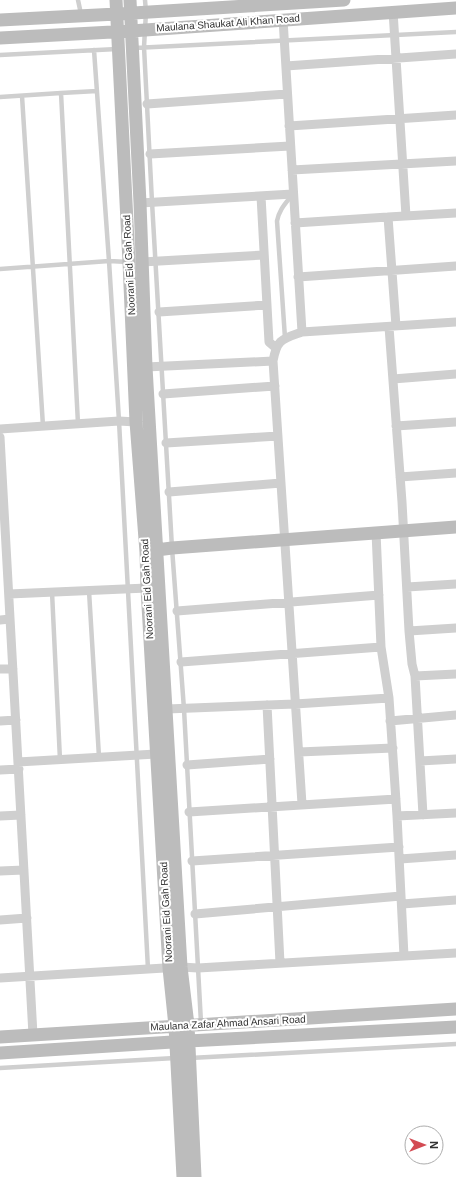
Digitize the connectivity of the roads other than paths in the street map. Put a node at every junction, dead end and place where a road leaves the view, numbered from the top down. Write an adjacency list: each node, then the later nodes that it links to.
1 (78, 0): 9 (lane)
2 (116, 0): 8 (main road, Noorani Eid Gah Road)
3 (344, 0): 4 (main road, Maulana Shaukat Ali Khan Road)
4 (145, 6): 5 (main road, Maulana Shaukat Ali Khan Road); 12 (lane)
5 (130, 7): 8 (main road, Maulana Shaukat Ali Khan Road); 14 (main road, Noorani Eid Gah Road)
6 (456, 8): 7 (main road, Maulana Shaukat Ali Khan Road)
7 (393, 11): 10 (main road, Maulana Shaukat Ali Khan Road); 16 (street)
8 (117, 14): 9 (main road, Maulana Shaukat Ali Khan Road); 13 (main road, Noorani Eid Gah Road)
9 (82, 16): 11 (main road, Maulana Shaukat Ali Khan Road)
10 (283, 19): 12 (main road, Maulana Shaukat Ali Khan Road); 18 (street)
11 (0, 20)
12 (145, 30): 14 (main road, Maulana Shaukat Ali Khan Road); 19 (lane)
13 (118, 31): 14 (main road, Maulana Shaukat Ali Khan Road); 17 (main road, Maulana Shaukat Ali Khan Road); 19 (main road, Noorani Eid Gah Road)
14 (131, 31): 19 (main road, Noorani Eid Gah Road)
15 (456, 32): 16 (lane)
16 (394, 35): 18 (lane); 23 (street)
17 (0, 38)
18 (284, 40): 19 (lane); 24 (street)
19 (132, 48): 20 (lane); 30 (lane); 41 (main road, Noorani Eid Gah Road); 49 (main road, Noorani Eid Gah Road)
20 (94, 50): 22 (lane); 25 (lane)
21 (456, 54): 23 (street)
22 (0, 55)
23 (396, 58): 24 (street); 32 (street)
24 (286, 66): 27 (street)
25 (97, 90): 26 (lane); 47 (lane)
26 (61, 93): 28 (lane); 50 (lane)
27 (287, 94): 30 (street); 33 (street)
28 (22, 96): 29 (lane); 52 (lane)
29 (0, 97)
30 (147, 104): 35 (lane)
31 (456, 115): 32 (street)
32 (400, 119): 33 (street); 37 (street)
33 (289, 126): 34 (street)
34 (290, 146): 35 (street); 38 (street)
35 (150, 154): 41 (lane)
36 (456, 161): 37 (street)
37 (403, 164): 38 (street); 43 (street)
38 (292, 170): 39 (street)
39 (293, 194): 40 (street); 45 (street); 61 (lane)
40 (261, 196): 41 (street); 46 (street)
41 (146, 203): 48 (lane); 49 (main road, Noorani Eid Gah Road)
42 (456, 213): 43 (street)
43 (406, 216): 44 (street)
44 (388, 217): 45 (street); 54 (street)
45 (295, 223): 55 (street)
46 (264, 255): 48 (street); 56 (street)
47 (109, 261): 49 (lane); 50 (lane); 70 (lane)
48 (156, 261): 49 (street); 57 (lane)
49 (136, 262): 65 (main road, Noorani Eid Gah Road); 71 (main road, Noorani Eid Gah Road)
50 (70, 264): 52 (lane); 73 (lane)
51 (456, 266): 54 (street)
52 (33, 267): 53 (lane); 74 (lane)
53 (0, 269)
54 (392, 270): 55 (street); 59 (street)
55 (298, 277): 60 (street)
56 (267, 305): 57 (street); 62 (street)
57 (159, 312): 64 (lane)
58 (456, 322): 59 (street)
59 (392, 326): 60 (street); 67 (street)
60 (302, 332): 61 (street)
61 (284, 338): 62 (street)
62 (276, 348): 63 (street)
63 (273, 361): 64 (street); 68 (street)
64 (162, 366): 65 (street); 69 (lane)
65 (146, 367): 91 (main road, Noorani Eid Gah Road)
66 (456, 374): 67 (street)
67 (393, 379): 75 (street)
68 (275, 386): 69 (street); 77 (street)
69 (163, 394): 79 (lane)
70 (118, 421): 71 (street); 73 (street); 96 (lane)
71 (136, 422): 91 (main road, Noorani Eid Gah Road)
72 (456, 422): 75 (street)
73 (78, 424): 74 (street)
74 (43, 426): 76 (street)
75 (396, 426): 82 (street)
76 (0, 429)
77 (278, 436): 79 (street); 83 (street)
78 (0, 437): 80 (street)
79 (166, 443): 84 (lane)
80 (1, 462): 85 (street)
81 (456, 472): 82 (street)
82 (400, 477): 87 (street)
83 (281, 484): 84 (street); 89 (street)
84 (169, 492): 90 (lane)
85 (2, 509): 92 (street)
86 (456, 527): 87 (main road)
87 (404, 531): 88 (main road); 94 (street)
88 (376, 532): 89 (main road); 100 (street)
89 (285, 540): 90 (main road); 101 (street)
90 (172, 548): 91 (main road); 102 (lane)
91 (151, 551): 95 (main road, Noorani Eid Gah Road); 117 (main road, Noorani Eid Gah Road)
92 (4, 569): 99 (street)
93 (456, 584): 94 (street)
94 (407, 587): 106 (street)
95 (146, 588): 96 (street); 126 (main road, Noorani Eid Gah Road)
96 (128, 589): 97 (street); 127 (lane)
97 (90, 591): 98 (street); 128 (lane)
98 (52, 592): 99 (street); 131 (lane)
99 (9, 594): 104 (street)
100 (379, 595): 101 (street); 107 (street)
101 (289, 602): 102 (street); 108 (street)
102 (177, 611): 109 (lane)
103 (0, 620): 104 (street)
104 (10, 620): 110 (street)
105 (456, 628): 106 (street)
106 (409, 631): 113 (street)
107 (381, 647): 108 (street); 114 (street)
108 (292, 653): 109 (street); 115 (street)
109 (181, 662): 118 (lane)
110 (13, 668): 111 (street); 121 (street)
111 (0, 669)
112 (456, 674): 113 (street)
113 (416, 676): 120 (street)
114 (389, 698): 115 (street); 123 (street)
115 (295, 704): 116 (street); 125 (street)
116 (267, 705): 118 (street); 129 (street)
117 (167, 709): 118 (street); 161 (main road, Noorani Eid Gah Road)
118 (184, 709): 133 (lane)
119 (456, 715): 120 (street)
120 (418, 719): 123 (street); 132 (street)
121 (16, 720): 122 (street); 134 (street)
122 (0, 721)
123 (390, 721): 124 (street)
124 (393, 748): 125 (street); 136 (street)
125 (298, 752): 137 (street)
126 (156, 754): 127 (street); 161 (main road, Noorani Eid Gah Road)
127 (137, 755): 128 (street); 163 (lane)
128 (99, 757): 131 (street)
129 (270, 759): 133 (street); 138 (street)
130 (456, 759): 132 (street)
131 (60, 760): 134 (street)
132 (420, 761): 142 (street)
133 (187, 765): 139 (lane)
134 (18, 766): 135 (street); 141 (street)
135 (0, 770)
136 (396, 799): 137 (street); 144 (street)
137 (302, 804): 138 (street)
138 (272, 806): 139 (street); 147 (street)
139 (189, 812): 149 (lane)
140 (456, 814): 142 (street)
141 (21, 815): 143 (street); 150 (street)
142 (423, 815): 144 (street)
143 (0, 816)
144 (397, 816): 145 (street)
145 (399, 847): 147 (street); 148 (street)
146 (456, 855): 148 (street)
147 (275, 856): 149 (street); 154 (street)
148 (400, 859): 152 (street)
149 (192, 861): 155 (lane)
150 (24, 870): 151 (street); 156 (street)
151 (0, 871)
152 (401, 900): 153 (street); 154 (street); 159 (street)
153 (456, 900)
154 (277, 907): 155 (street); 160 (street)
155 (195, 914): 162 (lane)
156 (27, 918): 157 (street); 164 (street)
157 (0, 920)
158 (456, 953): 159 (street)
159 (404, 956): 160 (street)
160 (280, 963): 162 (street)
161 (175, 968): 162 (street); 163 (street); 167 (main road, Noorani Eid Gah Road)
162 (198, 968): 168 (lane)
163 (148, 969): 164 (street)
164 (30, 976): 165 (street); 170 (street)
165 (0, 978)
166 (456, 1009): 168 (main road, Maulana Zafar Ahmad Ansari Road)
167 (181, 1025): 168 (main road, Maulana Zafar Ahmad Ansari Road); 170 (main road, Maulana Zafar Ahmad Ansari Road); 172 (main road, Noorani Eid Gah Road)
168 (201, 1025)
169 (456, 1027): 172 (main road, Maulana Zafar Ahmad Ansari Road)
170 (33, 1035): 171 (main road, Maulana Zafar Ahmad Ansari Road)
171 (0, 1037)
172 (182, 1042): 174 (main road, Maulana Zafar Ahmad Ansari Road); 175 (main road, Noorani Eid Gah Road)
173 (456, 1044): 175 (lane)
174 (0, 1054)
175 (183, 1058): 176 (lane); 177 (main road, Noorani Eid Gah Road); 178 (main road, Noorani Eid Gah Road)
176 (0, 1068)
177 (183, 1177)
178 (195, 1177)

